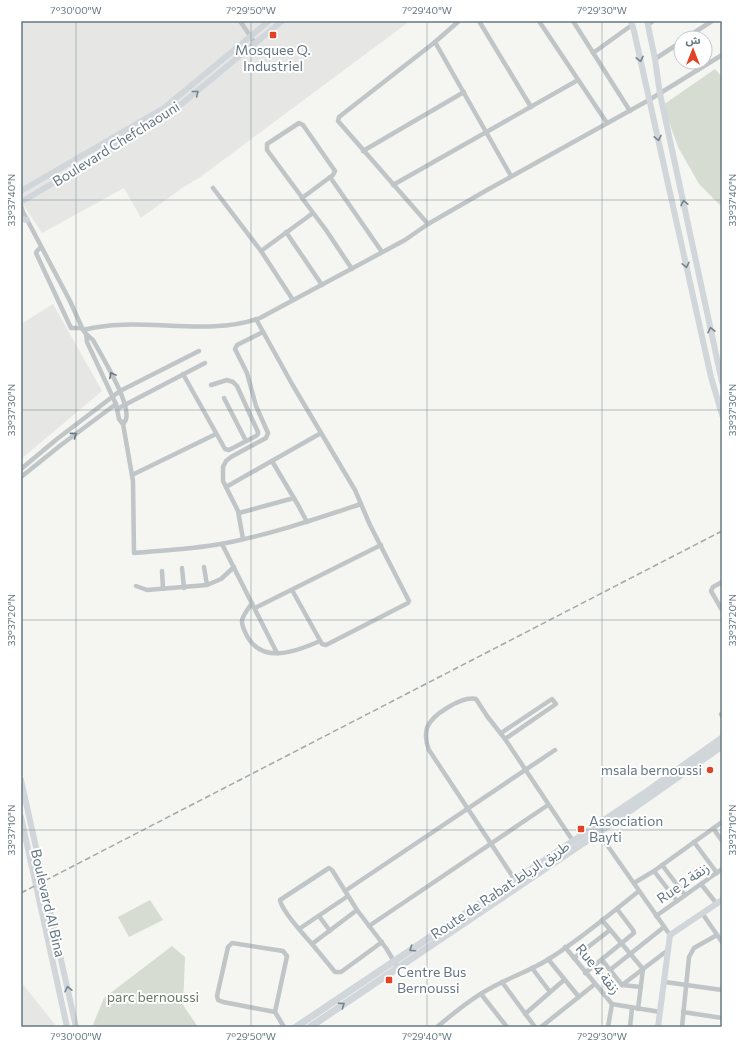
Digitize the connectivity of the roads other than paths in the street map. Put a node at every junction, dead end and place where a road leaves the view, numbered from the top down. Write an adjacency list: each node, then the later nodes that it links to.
1 (240, 21): 12 (street)
2 (269, 21): 12 (street, Boulevard Chefchaouni)
3 (282, 21): 14 (street, Boulevard Chefchaouni)
4 (458, 21): 13 (street)
5 (479, 21): 23 (street)
6 (539, 21): 19 (street)
7 (573, 21): 16 (street)
8 (712, 21): 11 (street)
9 (649, 22): 18 (street)
10 (632, 23): 16 (street); 22 (street, one-way to 22)
11 (698, 30)
12 (250, 36): 14 (street); 32 (street, Boulevard Chefchaouni)
13 (435, 42): 20 (street); 27 (street)
14 (255, 43): 34 (street, Boulevard Chefchaouni, one-way to 14)
15 (673, 47): 18 (street)
16 (593, 53): 24 (street)
17 (722, 55): 21 (street)
18 (655, 59): 21 (street)
19 (578, 80): 23 (street); 25 (street)
20 (464, 92): 26 (street); 27 (street)
21 (660, 94): 22 (street); 52 (street, one-way to 21)
22 (649, 100): 24 (street); 60 (street, one-way to 60)
23 (531, 107): 26 (street)
24 (630, 111): 25 (street)
25 (607, 123): 28 (street)
26 (487, 132): 28 (street); 30 (street)
27 (363, 151): 30 (street)
28 (511, 176): 38 (street)
29 (330, 177): 33 (street); 33 (street); 42 (street)
30 (393, 185): 38 (street)
31 (213, 188): 41 (street)
32 (21, 191)
33 (302, 198): 36 (street)
34 (21, 202)
35 (21, 206): 37 (street)
36 (313, 213): 39 (street); 43 (street)
37 (24, 219): 40 (street)
38 (428, 224): 42 (street)
39 (286, 232): 41 (street); 44 (street)
40 (41, 247): 47 (street); 47 (street)
41 (261, 251): 45 (street)
42 (382, 252): 43 (street)
43 (352, 269): 44 (street)
44 (322, 284): 45 (street)
45 (293, 300): 46 (street)
46 (256, 319): 47 (street); 48 (street)
47 (84, 331): 54 (street, one-way to 47); 55 (street)
48 (263, 332): 62 (street); 72 (street)
49 (200, 351): 54 (street)
50 (205, 363): 51 (street)
51 (183, 374): 58 (street); 63 (street)
52 (722, 382)
53 (211, 385): 65 (street)
54 (120, 391): 55 (street); 58 (street)
55 (112, 397): 57 (street); 64 (street)
56 (224, 398): 65 (street)
57 (116, 404): 59 (street); 66 (street, one-way to 57)
58 (125, 404): 59 (street); 61 (street)
59 (117, 409): 61 (street)
60 (722, 415)
61 (123, 424): 70 (street)
62 (320, 433): 67 (street); 74 (street)
63 (216, 434): 65 (street); 70 (street)
64 (57, 439): 66 (street); 68 (street)
65 (246, 441)
66 (61, 445): 69 (street)
67 (272, 461): 72 (street); 73 (street)
68 (22, 468): 69 (street)
69 (26, 473): 71 (street)
70 (132, 475): 78 (street)
71 (21, 477)
72 (226, 487): 75 (street)
73 (294, 498): 75 (street); 76 (street)
74 (361, 504): 76 (street); 79 (street)
75 (239, 513): 77 (street)
76 (307, 522): 77 (street)
77 (243, 540): 78 (street)
78 (222, 544): 81 (street)
79 (381, 545): 89 (street); 93 (street)
80 (204, 567): 85 (street)
81 (234, 567): 85 (street); 90 (street)
82 (182, 568): 87 (street)
83 (162, 571): 88 (street)
84 (722, 582): 92 (street)
85 (207, 585): 87 (street)
86 (136, 586): 88 (street)
87 (184, 588): 88 (street)
88 (163, 589)
89 (292, 590): 91 (street); 93 (street)
90 (252, 602): 91 (street); 94 (street)
91 (255, 608): 94 (street)
92 (722, 610)
93 (320, 641): 94 (street)
94 (277, 653)
95 (530, 714): 96 (street); 96 (street); 97 (street)
96 (534, 719): 99 (street)
97 (501, 733): 99 (street); 105 (street)
98 (722, 738): 109 (main road, Route de Rabat طريق الرباط)
99 (505, 739): 102 (street)
100 (722, 746): 109 (main road, Route de Rabat طريق الرباط)
101 (555, 750): 102 (street)
102 (526, 771): 104 (street); 105 (street)
103 (21, 780): 176 (street, Boulevard Al Bina, one-way to 103)
104 (548, 806): 110 (street); 113 (street)
105 (467, 809): 113 (street); 121 (street)
106 (21, 817): 175 (street, Boulevard Al Bina)
107 (722, 822): 108 (street)
108 (713, 828): 111 (street); 112 (street)
109 (597, 830): 110 (main road, Route de Rabat طريق الرباط); 119 (street); 151 (main road, Route de Rabat طريق الرباط)
110 (573, 841): 118 (main road, Route de Rabat طريق الرباط)
111 (722, 841)
112 (694, 842): 114 (street); 117 (street)
113 (491, 844): 118 (street); 133 (street)
114 (662, 865): 116 (street); 123 (street)
115 (722, 869): 117 (street, Rue 2 زنقة)
116 (654, 872): 119 (street); 125 (street)
117 (717, 873): 120 (street, Rue 2 زنقة)
118 (515, 880): 150 (main road, Route de Rabat طريق الرباط, one-way to 150)
119 (634, 883): 122 (street)
120 (701, 884): 123 (street, Rue 2 زنقة); 126 (street)
121 (345, 891): 124 (street); 135 (street)
122 (639, 891): 127 (street); 131 (street)
123 (685, 895): 125 (street, Rue 2 زنقة)
124 (348, 896): 128 (street); 130 (street)
125 (677, 901): 131 (street, Rue 2 زنقة)
126 (719, 902): 129 (street)
127 (617, 909): 132 (street); 142 (street)
128 (357, 910): 133 (street); 137 (street)
129 (702, 914): 138 (street); 139 (street)
130 (319, 916): 135 (street); 137 (street)
131 (656, 916): 134 (street)
132 (602, 920): 136 (street); 144 (street)
133 (369, 926): 140 (street)
134 (664, 927): 139 (street); 146 (street)
135 (299, 929): 143 (street)
136 (610, 930): 142 (street); 147 (street)
137 (330, 931): 143 (street)
138 (717, 935): 141 (street); 161 (street)
139 (670, 936): 145 (street)
140 (382, 942): 143 (street); 150 (street)
141 (722, 942)
142 (621, 943): 146 (street); 149 (street)
143 (312, 944)
144 (565, 947): 147 (street, Rue 4 زنقة); 148 (street)
145 (668, 950): 153 (street); 158 (street)
146 (630, 953): 153 (street); 154 (street)
147 (574, 958): 155 (street, Rue 4 زنقة)
148 (548, 959): 152 (street); 156 (street)
149 (602, 960): 154 (street); 155 (street)
150 (394, 961): 151 (street); 178 (main road, Route de Rabat طريق الرباط)
151 (398, 968): 179 (main road, Route de Rabat طريق الرباط, one-way to 151)
152 (532, 968): 157 (street); 164 (street)
153 (643, 969): 160 (street); 162 (street)
154 (610, 970): 160 (street)
155 (585, 973): 159 (street, Rue 4 زنقة)
156 (564, 980): 164 (street); 166 (street)
157 (502, 982): 165 (street); 172 (street)
158 (665, 982): 161 (street); 170 (street)
159 (595, 984): 166 (street); 167 (street, Rue 4 زنقة)
160 (622, 985): 162 (street)
161 (687, 985): 163 (street); 171 (street)
162 (641, 987): 168 (street)
163 (722, 990)
164 (550, 992): 172 (street)
165 (481, 994): 174 (street); 180 (street)
166 (579, 996): 182 (street)
167 (612, 1004): 168 (street, Rue 4 زنقة); 183 (street)
168 (635, 1008): 170 (street, Rue 4 زنقة); 184 (street)
169 (275, 1012): 169 (street); 177 (street)
170 (660, 1012): 185 (street)
171 (683, 1012): 173 (street); 186 (street)
172 (525, 1014): 181 (street)
173 (722, 1018)
174 (440, 1026)
175 (67, 1027)
176 (76, 1027)
177 (284, 1027)
178 (296, 1027)
179 (310, 1027)
180 (507, 1027)
181 (535, 1027)
182 (542, 1027)
183 (608, 1027)
184 (630, 1027)
185 (658, 1027)
186 (682, 1027)

